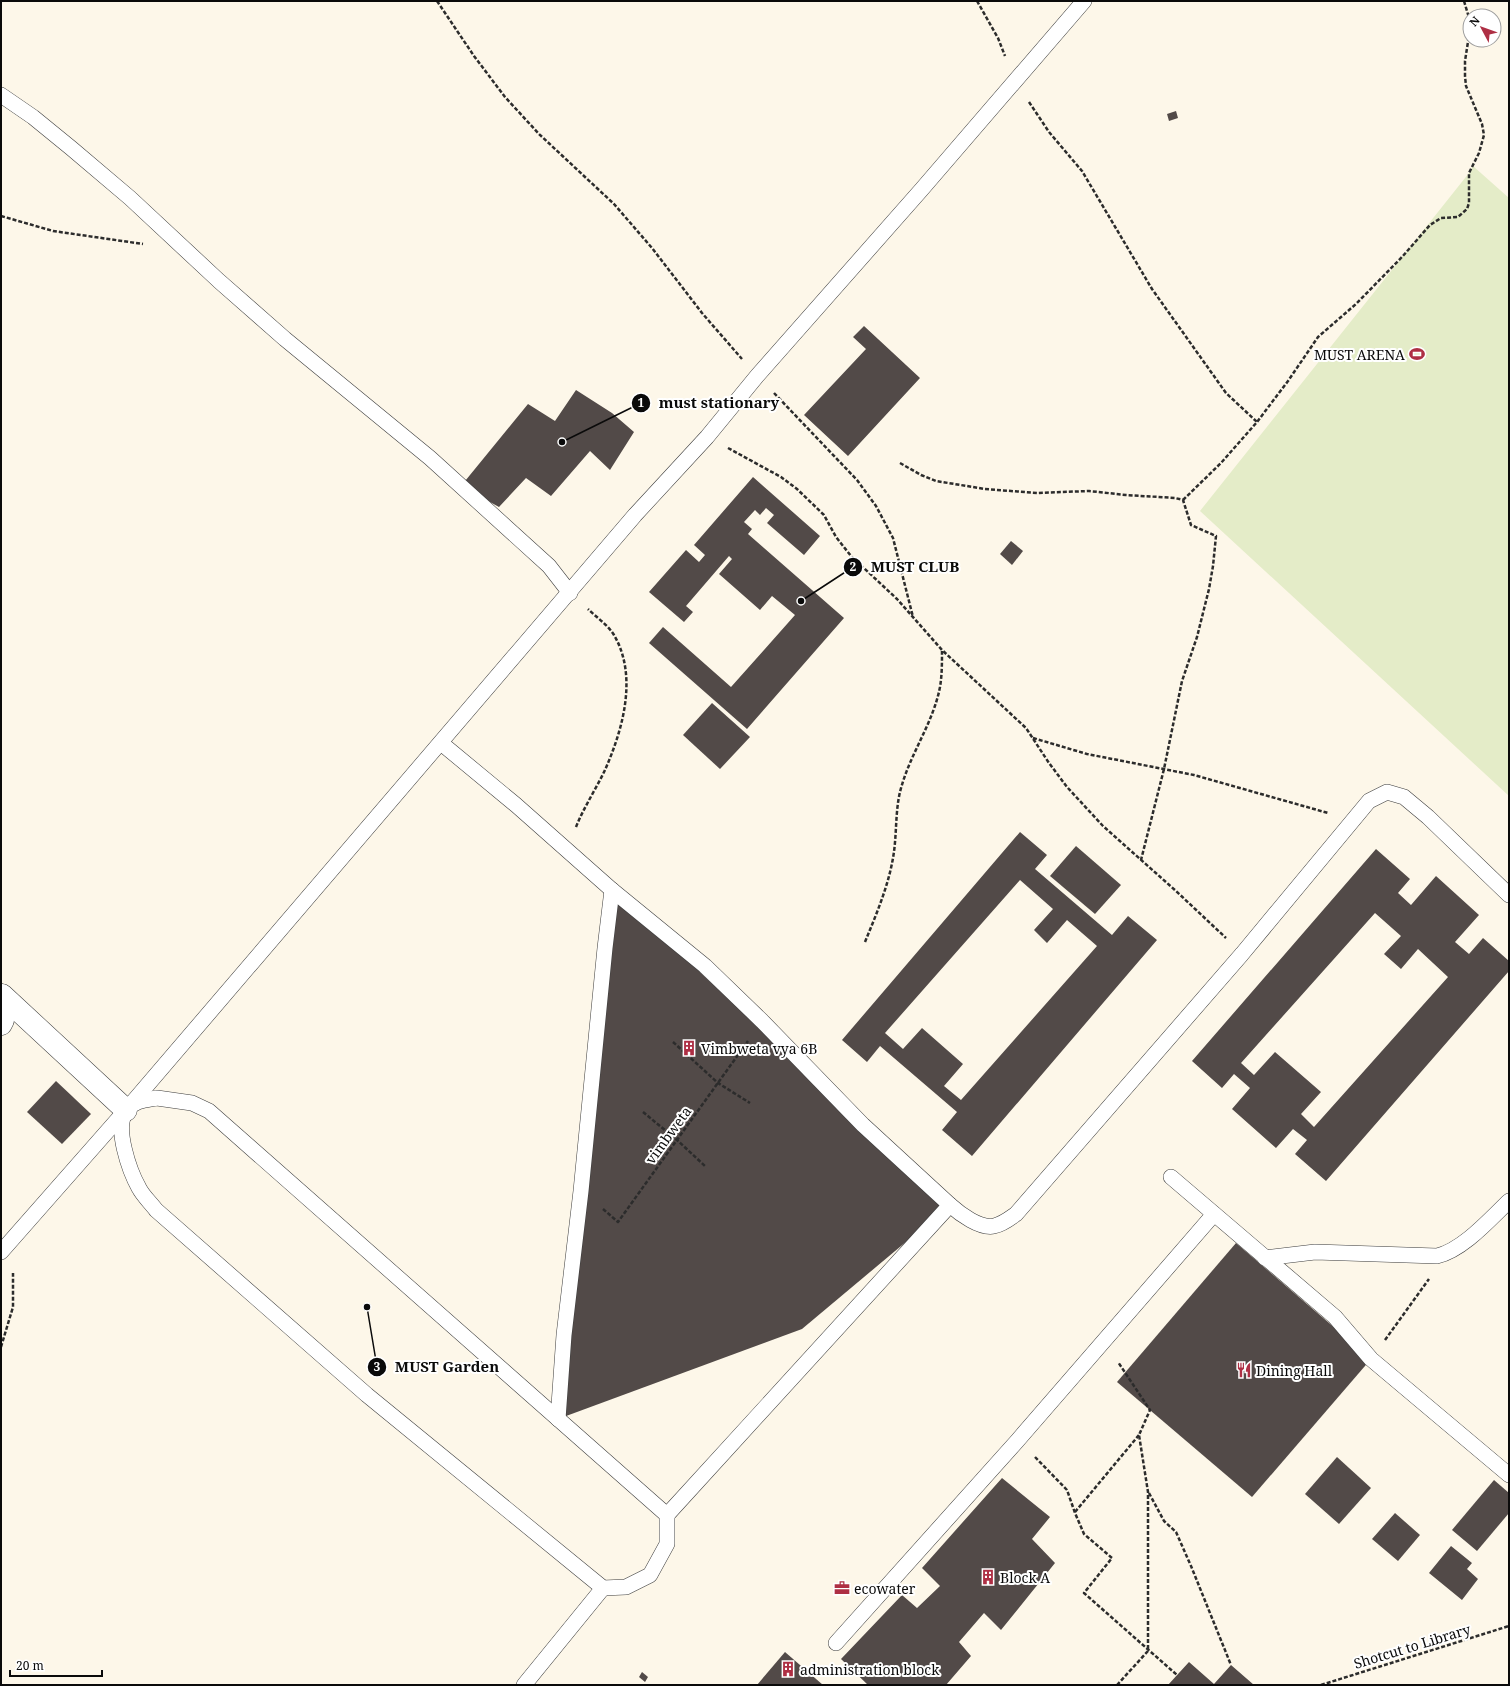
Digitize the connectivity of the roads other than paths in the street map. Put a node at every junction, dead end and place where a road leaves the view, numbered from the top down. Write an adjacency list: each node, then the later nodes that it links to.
1 (1084, 1): 3 (lane)
2 (1, 95): 3 (lane)
3 (570, 593): 4 (lane)
4 (441, 743): 5 (lane); 9 (lane)
5 (612, 890): 12 (lane); 16 (lane)
6 (1509, 895): 12 (lane)
7 (1, 995): 8 (street); 9 (street)
8 (1, 1024)
9 (126, 1110): 14 (lane); 16 (lane); 19 (lane)
10 (1171, 1177): 13 (lane)
11 (1509, 1201): 15 (lane)
12 (950, 1206): 18 (lane)
13 (1214, 1214): 15 (lane); 20 (lane)
14 (1, 1252)
15 (1265, 1258): 17 (lane)
16 (558, 1419): 18 (lane)
17 (1509, 1474)
18 (667, 1515): 19 (lane)
19 (603, 1588): 21 (lane)
20 (836, 1643)
21 (524, 1685)

